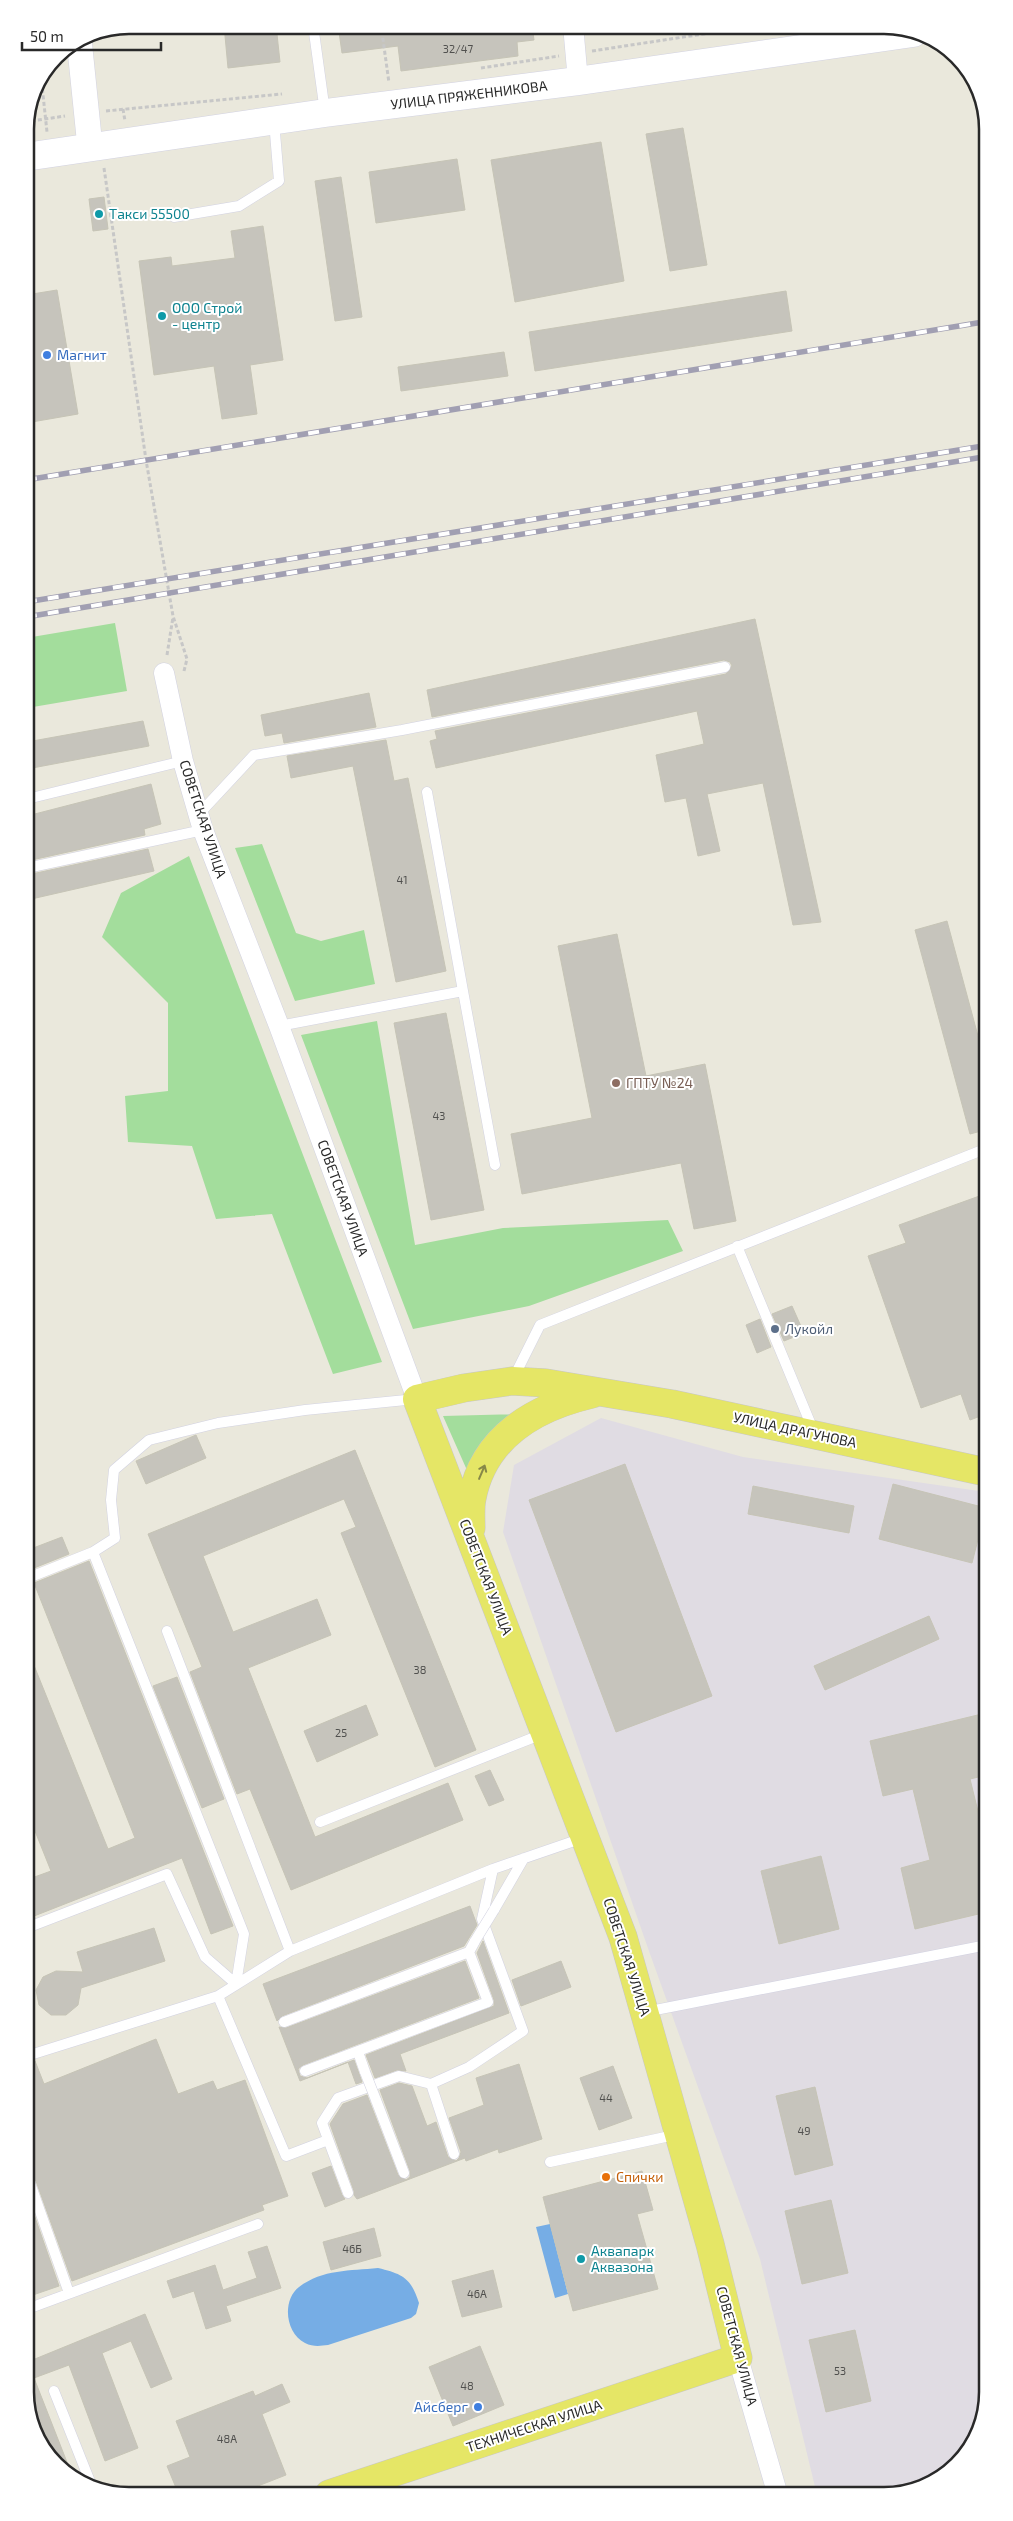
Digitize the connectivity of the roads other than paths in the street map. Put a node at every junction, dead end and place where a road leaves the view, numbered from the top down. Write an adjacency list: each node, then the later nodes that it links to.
1 (314, 34): 6 (lane)
2 (574, 34): 5 (street)
3 (901, 36): 5 (main road, УЛИЦА ПРЯЖЕННИКОВА)
4 (80, 47): 8 (street)
5 (578, 81): 6 (main road, УЛИЦА ПРЯЖЕННИКОВА)
6 (323, 102): 7 (main road, УЛИЦА ПРЯЖЕННИКОВА)
7 (274, 120): 8 (main road, УЛИЦА ПРЯЖЕННИКОВА); 10 (lane)
8 (90, 146): 9 (main road, УЛИЦА ПРЯЖЕННИКОВА)
9 (38, 155)
10 (174, 217)
11 (725, 667): 16 (lane)
12 (173, 676): 13 (street, СОВЕТСКАЯ УЛИЦА)
13 (183, 761): 15 (lane); 16 (street, СОВЕТСКАЯ УЛИЦА)
14 (427, 792): 18 (lane)
15 (34, 797)
16 (201, 822): 17 (lane); 19 (street, СОВЕТСКАЯ УЛИЦА)
17 (34, 866)
18 (463, 990): 19 (lane); 21 (lane)
19 (279, 1026): 25 (street, СОВЕТСКАЯ УЛИЦА)
20 (979, 1151): 22 (lane)
21 (495, 1165)
22 (738, 1246): 23 (lane); 26 (lane)
23 (512, 1381): 24 (main road, УЛИЦА ДРАГУНОВА); 25 (main road, УЛИЦА ДРАГУНОВА)
24 (603, 1391): 26 (main road, УЛИЦА ДРАГУНОВА); 28 (main road, one-way to 24)
25 (417, 1399): 28 (main road, СОВЕТСКАЯ УЛИЦА); 29 (lane)
26 (814, 1434): 27 (main road, УЛИЦА ДРАГУНОВА)
27 (979, 1470)
28 (470, 1536): 32 (main road, СОВЕТСКАЯ УЛИЦА)
29 (93, 1552): 30 (lane); 41 (lane)
30 (34, 1576)
31 (167, 1631): 39 (lane)
32 (546, 1733): 33 (lane); 34 (main road, СОВЕТСКАЯ УЛИЦА)
33 (320, 1822)
34 (586, 1837): 35 (lane); 43 (main road, СОВЕТСКАЯ УЛИЦА)
35 (524, 1858): 36 (lane); 40 (lane, bridge)
36 (493, 1869): 39 (lane); 48 (lane)
37 (34, 1925): 41 (lane)
38 (979, 1947): 43 (lane)
39 (290, 1951): 41 (lane)
40 (469, 1952): 44 (lane); 45 (lane)
41 (236, 1984): 42 (lane)
42 (218, 1996): 46 (lane); 49 (lane)
43 (644, 2012): 50 (main road, СОВЕТСКАЯ УЛИЦА)
44 (284, 2022)
45 (358, 2052): 47 (lane); 53 (lane, bridge)
46 (34, 2054)
47 (304, 2072)
48 (430, 2084): 49 (lane); 51 (lane)
49 (328, 2140): 55 (lane)
50 (682, 2140): 52 (lane); 54 (lane); 60 (main road, СОВЕТСКАЯ УЛИЦА)
51 (454, 2154)
52 (550, 2162)
53 (404, 2173)
54 (682, 2186)
55 (348, 2193)
56 (34, 2194): 58 (lane)
57 (258, 2224): 58 (lane)
58 (70, 2293): 59 (lane)
59 (34, 2306)
60 (738, 2358): 63 (main road, ТЕХНИЧЕСКАЯ УЛИЦА); 64 (street, СОВЕТСКАЯ УЛИЦА)
61 (54, 2391): 62 (lane)
62 (89, 2479)
63 (350, 2487)
64 (776, 2487)

